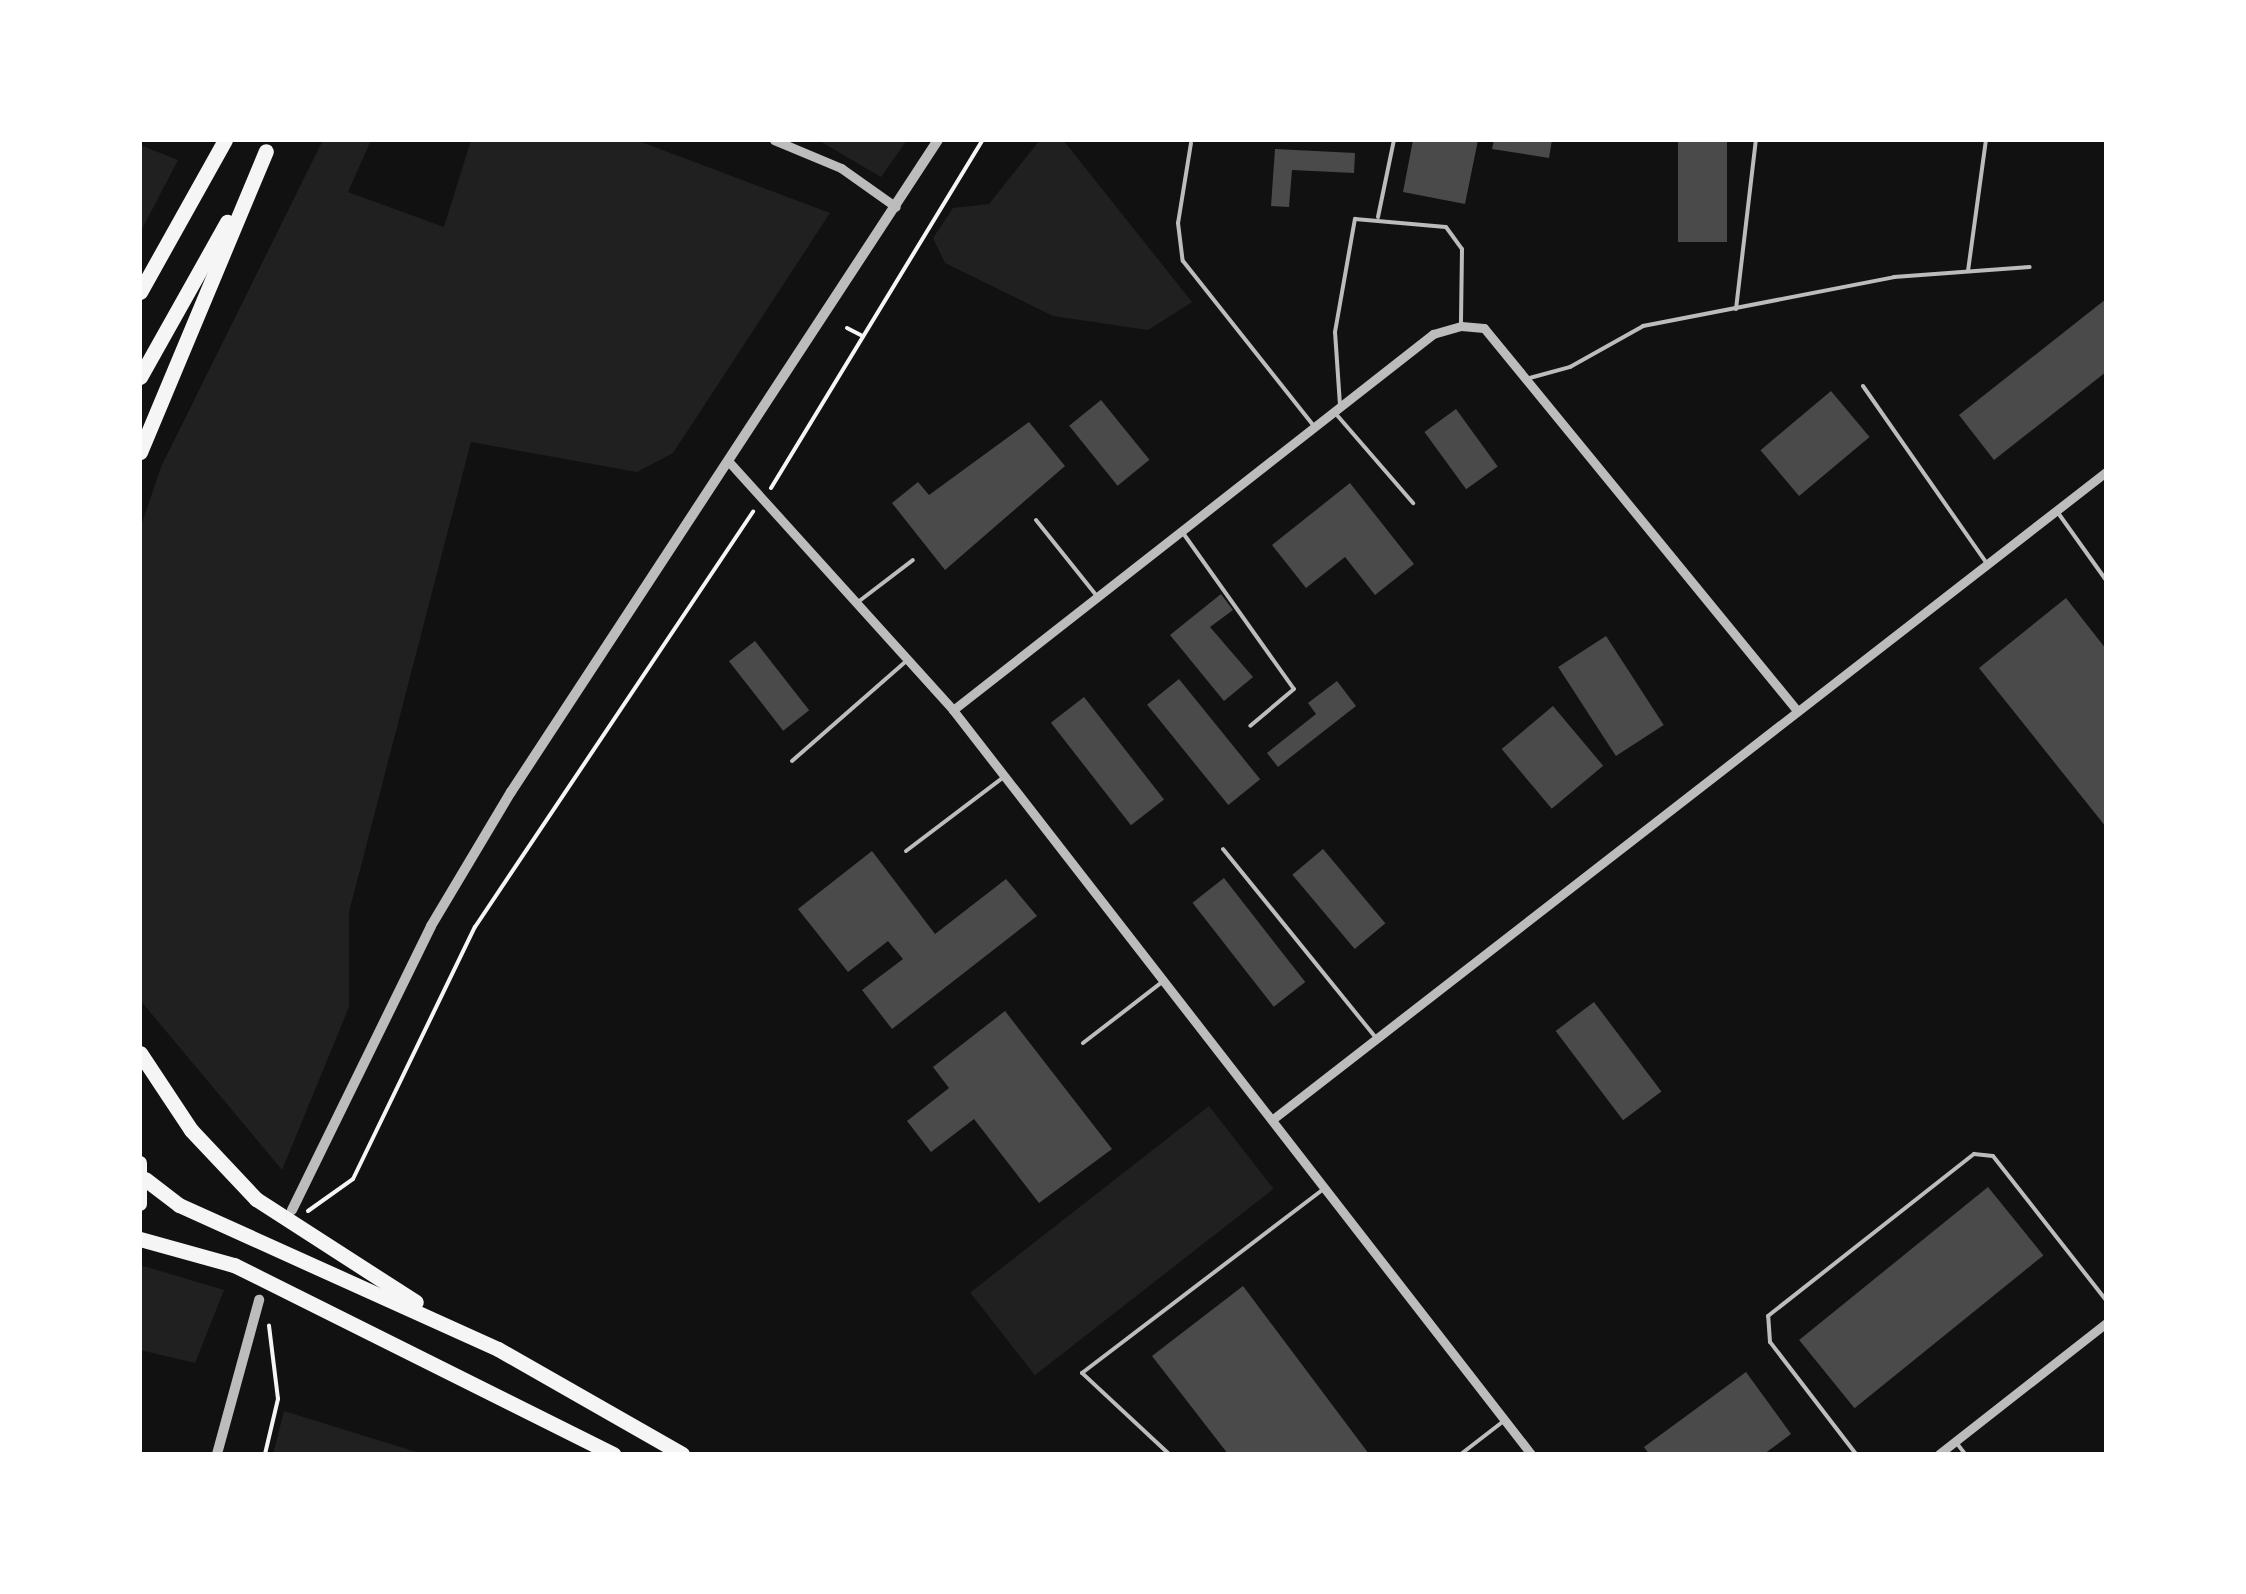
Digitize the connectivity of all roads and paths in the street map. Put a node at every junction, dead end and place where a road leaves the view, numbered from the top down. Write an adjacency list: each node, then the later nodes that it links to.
1 (225, 140): 14 (highway)
2 (774, 140): 10 (street)
3 (938, 140): 10 (street)
4 (983, 140): 18 (path)
5 (1394, 140): 11 (lane)
6 (1756, 140): 15 (lane)
7 (1986, 140): 13 (lane)
8 (1191, 143): 23 (lane)
9 (269, 146): 19 (highway); 24 (highway)
10 (896, 207): 25 (street)
11 (1378, 217): 16 (lane); 22 (lane)
12 (2030, 267): 13 (lane)
13 (1968, 271): 15 (lane)
14 (140, 292)
15 (1736, 309): 20 (lane)
16 (1461, 326): 20 (street); 22 (street)
17 (847, 328): 18 (path)
18 (863, 336): 27 (path)
19 (140, 377)
20 (1526, 379): 39 (street)
21 (1863, 386): 33 (lane)
22 (1336, 407): 23 (street); 28 (lane)
23 (1314, 426): 31 (street)
24 (140, 452)
25 (730, 463): 27 (street); 53 (street)
26 (2106, 472): 29 (street)
27 (766, 497): 36 (street); 54 (path)
28 (1413, 503)
29 (2056, 510): 33 (street); 34 (lane)
30 (1036, 520): 35 (lane)
31 (1180, 530): 35 (street); 40 (lane)
32 (913, 560): 36 (lane)
33 (1987, 564): 39 (street)
34 (2106, 580)
35 (1096, 595): 38 (street)
36 (858, 602): 37 (street)
37 (908, 659): 38 (street); 41 (lane)
38 (952, 710): 42 (street)
39 (1797, 711): 46 (street)
40 (1250, 726)
41 (792, 761)
42 (1004, 776): 44 (lane); 45 (street)
43 (1223, 849): 46 (lane)
44 (906, 851)
45 (1164, 980): 47 (lane); 49 (street)
46 (1376, 1038): 49 (street)
47 (1083, 1043)
48 (140, 1053): 60 (highway)
49 (1274, 1119): 51 (street)
50 (142, 1171): 52 (main road); 60 (highway)
51 (1325, 1187): 61 (street); 67 (lane)
52 (140, 1204)
53 (292, 1210)
54 (304, 1219)
55 (140, 1240): 65 (highway)
56 (259, 1300): 63 (street)
57 (2106, 1300): 70 (lane)
58 (268, 1321): 64 (path)
59 (2106, 1323): 62 (street)
60 (498, 1349): 66 (highway)
61 (1505, 1420): 68 (lane); 69 (street)
62 (1955, 1441): 71 (street); 72 (lane)
63 (217, 1454)
64 (264, 1454)
65 (612, 1454)
66 (682, 1454)
67 (1169, 1454)
68 (1461, 1454)
69 (1531, 1454)
70 (1856, 1454)
71 (1938, 1454)
72 (1964, 1454)

